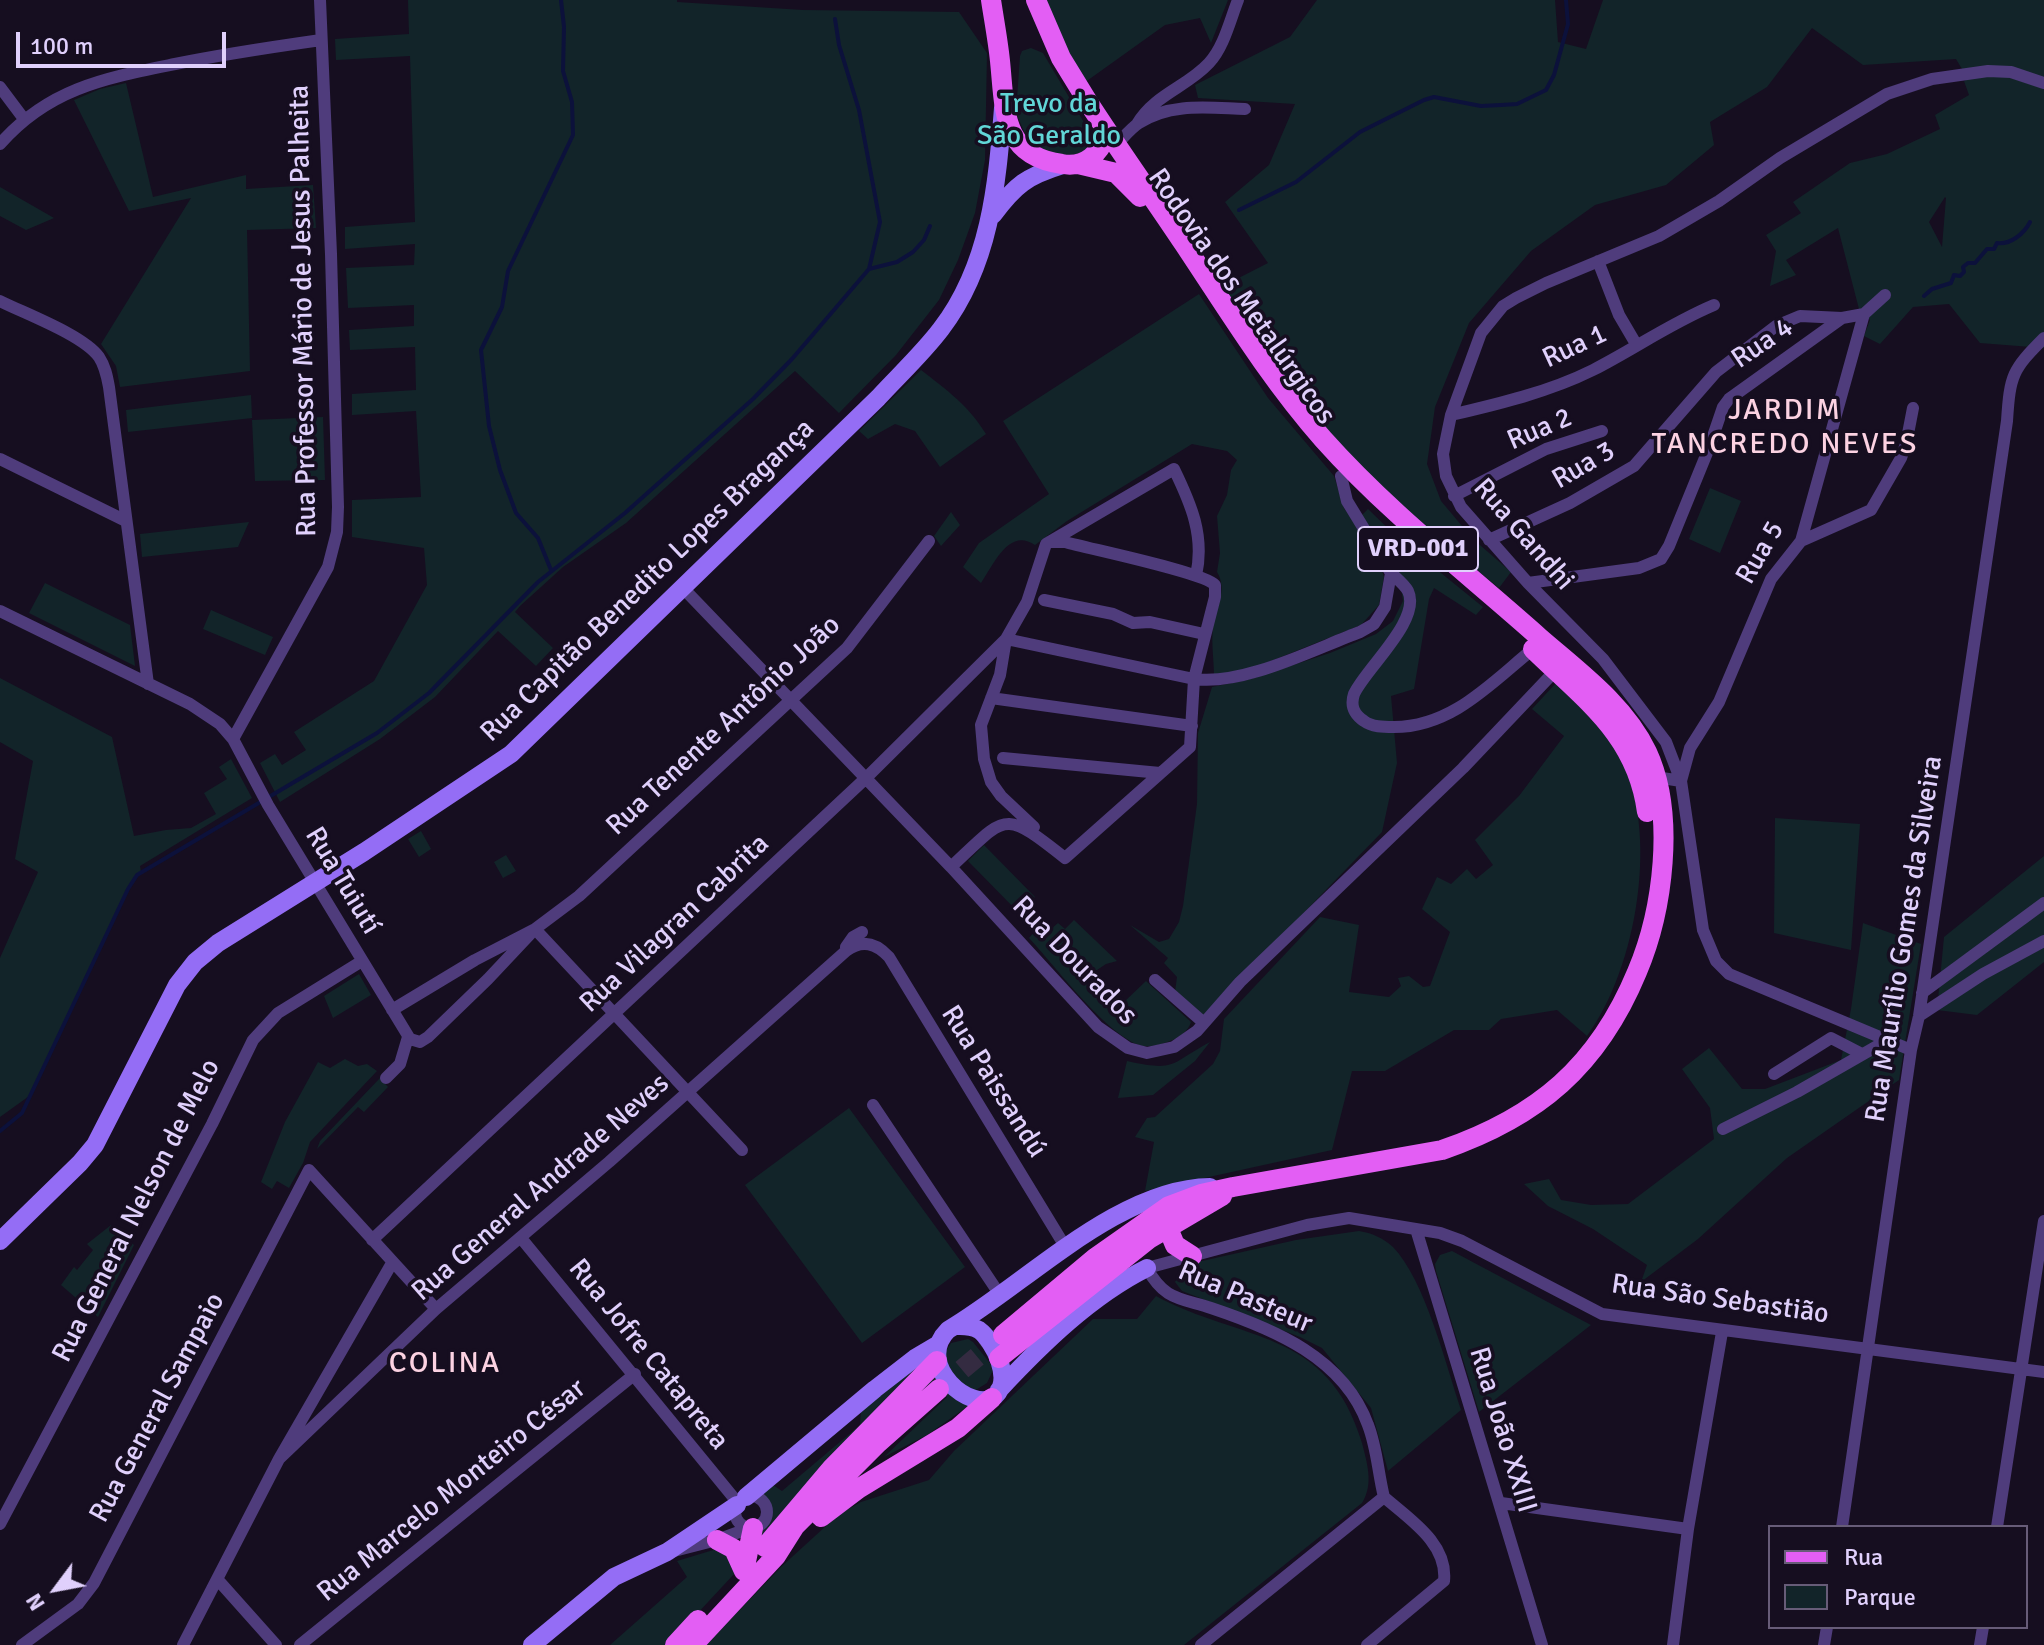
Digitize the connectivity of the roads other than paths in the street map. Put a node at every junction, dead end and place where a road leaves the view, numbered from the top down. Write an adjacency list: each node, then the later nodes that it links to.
1 (320, 0): 5 (street, Rua Professor Mário de Jesus Palheita)
2 (991, 0): 8 (main road, Rua Capitão Benedito Lopes Bragança / VRD-001)
3 (1036, 0): 12 (main road, Rodovia dos Metalúrgicos)
4 (1238, 0): 11 (street)
5 (321, 40): 10 (street); 50 (street, Rua Professor Mário de Jesus Palheita)
6 (2044, 83): 16 (street, Rua Gandhi)
7 (0, 87): 10 (street)
8 (1003, 106): 14 (main road, Rua Capitão Benedito Lopes Bragança / VRD-001); 15 (main road, Rua Capitão Benedito Lopes Bragança)
9 (1245, 109): 11 (street)
10 (24, 119): 13 (street)
11 (1137, 124): 12 (street)
12 (1112, 139): 14 (main road); 53 (main road, Rodovia dos Metalúrgicos)
13 (0, 144)
14 (1070, 164): 15 (main road, Rua Capitão Benedito Lopes Bragança); 28 (main road, Rodovia dos Metalúrgicos / VRD-001)
15 (991, 217): 38 (main road, Rua Capitão Benedito Lopes Bragança)
16 (1598, 261): 23 (street); 25 (street, Rua Gandhi)
17 (1885, 295): 20 (street)
18 (0, 301): 30 (street)
19 (1714, 305): 23 (street, Rua 1)
20 (1864, 314): 21 (street, Rua 4); 33 (street, Rua 5)
21 (1842, 318): 31 (street, Rua 3); 37 (street, Rua 4)
22 (2044, 338): 70 (street, Rua Maurílio Gomes da Silveira)
23 (1636, 344): 25 (street, Rua 1)
24 (1913, 408): 33 (street)
25 (1451, 415): 29 (street, Rua Gandhi)
26 (1602, 431): 29 (street, Rua 2)
27 (0, 459): 30 (street)
28 (1341, 476): 35 (street); 43 (main road, Rodovia dos Metalúrgicos / VRD-001)
29 (1454, 496): 31 (street, Rua Gandhi)
30 (126, 521): 46 (street)
31 (1489, 540): 37 (street, Rua Gandhi)
32 (929, 541): 48 (street, Rua Tenente Antônio João)
33 (1801, 541): 55 (street, Rua 5)
34 (1049, 542): 36 (street); 36 (street); 42 (street)
35 (1391, 573): 43 (street); 45 (street)
36 (1196, 576): 41 (street)
37 (1528, 583): 55 (street, Rua Gandhi)
38 (683, 588): 48 (street, Rua Dourados); 58 (main road, Rua Capitão Benedito Lopes Bragança)
39 (1044, 600): 41 (street)
40 (0, 611): 46 (street, Rua Tuiutí)
41 (1204, 634): 45 (street)
42 (1006, 639): 45 (street); 47 (street); 54 (street, Rua Vilagran Cabrita)
43 (1533, 649): 44 (main road, Rodovia dos Metalúrgicos / VRD-001)
44 (1555, 671): 68 (main road, Rodovia dos Metalúrgicos / VRD-001); 74 (street, Rua Dourados)
45 (1194, 679): 49 (street)
46 (148, 684): 50 (street, Rua Tuiutí)
47 (991, 698): 49 (street); 56 (street)
48 (792, 700): 54 (street, Rua Dourados); 60 (street, Rua Tenente Antônio João)
49 (1192, 726): 52 (street)
50 (233, 739): 58 (street, Rua Tuiutí)
51 (1003, 758): 52 (street)
52 (1160, 773): 56 (street)
53 (1656, 777): 55 (street); 68 (main road, Rodovia dos Metalúrgicos)
54 (866, 778): 57 (street, Rua Dourados); 72 (street, Rua Vilagran Cabrita)
55 (1681, 781): 76 (street, Rua Gandhi)
56 (1048, 844): 57 (street)
57 (951, 867): 74 (street, Rua Dourados)
58 (315, 883): 66 (street, Rua Tuiutí); 91 (main road, Rua Capitão Benedito Lopes Bragança)
59 (2044, 903): 70 (street)
60 (535, 929): 65 (street, Rua Tenente Antônio João); 67 (street, Rua Tenente Antônio João); 72 (street)
61 (862, 932): 64 (street, Rua General Andrade Neves)
62 (2044, 941): 73 (street)
63 (875, 946): 64 (street, Rua General Andrade Neves); 92 (street, Rua Paissandú)
64 (839, 957): 81 (street, Rua General Andrade Neves)
65 (475, 960): 67 (street); 71 (street, Rua Tenente Antônio João)
66 (362, 961): 71 (street, Rua Tuiutí); 114 (street, Rua General Nelson de Melo)
67 (488, 979): 75 (street, Rua Tenente Antônio João)
68 (1634, 979): 85 (main road, Rodovia dos Metalúrgicos)
69 (1155, 980): 74 (street)
70 (1922, 993): 73 (street, Rua Maurílio Gomes da Silveira)
71 (392, 1010): 75 (street, Rua Tuiutí)
72 (615, 1013): 81 (street); 90 (street, Rua Vilagran Cabrita)
73 (1919, 1016): 77 (street, Rua Maurílio Gomes da Silveira)
74 (1204, 1023)
75 (412, 1039): 80 (street)
76 (1886, 1041): 77 (street, Rua Gandhi); 78 (street)
77 (1911, 1050): 101 (street, Rua Maurílio Gomes da Silveira)
78 (1862, 1054): 79 (street); 83 (street)
79 (1774, 1074)
80 (386, 1078)
81 (688, 1093): 84 (street); 89 (street, Rua General Andrade Neves)
82 (873, 1105): 96 (street)
83 (1723, 1129)
84 (742, 1150)
85 (1233, 1187): 87 (main road); 92 (main road); 100 (main road, Rodovia dos Metalúrgicos)
86 (2044, 1221): 105 (street)
87 (1167, 1226): 93 (main road); 104 (main road)
88 (1416, 1229): 93 (street, Rua São Sebastião); 99 (street, Rua São Sebastião); 113 (street, Rua João XXIII)
89 (521, 1238): 97 (street, Rua General Andrade Neves); 107 (street, Rua Jofre Catapreta)
90 (372, 1240): 94 (street); 125 (street, Rua General Sampaio)
91 (0, 1241)
92 (1066, 1248): 96 (main road)
93 (1192, 1256): 95 (street, Rua São Sebastião)
94 (392, 1263): 97 (street); 110 (street, Rua General Andrade Neves)
95 (1147, 1268): 103 (main road, Rua São Sebastião); 111 (street, Rua Pasteur)
96 (1000, 1295): 98 (main road)
97 (436, 1309): 110 (street, Rua General Andrade Neves)
98 (955, 1326): 102 (main road); 104 (main road)
99 (1722, 1332): 101 (street, Rua São Sebastião); 118 (street)
100 (1003, 1335)
101 (1866, 1350): 105 (street, Rua São Sebastião); 115 (street, Rua Maurílio Gomes da Silveira)
102 (937, 1353): 109 (main road); 112 (main road); 121 (main road)
103 (1033, 1354): 104 (main road, Rua São Sebastião); 109 (main road, Rua São Sebastião)
104 (1000, 1360): 109 (main road)
105 (2021, 1368): 106 (street, Rua São Sebastião); 116 (street)
106 (2044, 1372)
107 (635, 1374): 112 (street, Rua Jofre Catapreta); 128 (street, Rua Marcelo Monteiro César)
108 (939, 1389): 121 (main road)
109 (995, 1394): 121 (main road)
110 (279, 1459): 123 (street, Rua General Andrade Neves)
111 (1384, 1497): 132 (street); 133 (street)
112 (740, 1502): 117 (street); 117 (street); 120 (main road)
113 (1501, 1503): 118 (street); 124 (street, Rua João XXIII)
114 (0, 1524)
115 (1842, 1525)
116 (1997, 1525)
117 (752, 1528): 119 (street); 122 (main road)
118 (1688, 1529): 134 (street)
119 (717, 1540): 120 (street); 122 (main road)
120 (667, 1552): 129 (main road)
121 (770, 1552): 122 (main road); 131 (main road)
122 (744, 1571): 130 (main road)
123 (218, 1580): 126 (street, Rua General Andrade Neves); 127 (street)
124 (1540, 1644)
125 (22, 1645)
126 (183, 1645)
127 (276, 1645)
128 (300, 1645)
129 (532, 1645)
130 (675, 1645)
131 (693, 1645)
132 (1201, 1645)
133 (1367, 1645)
134 (1673, 1645)

